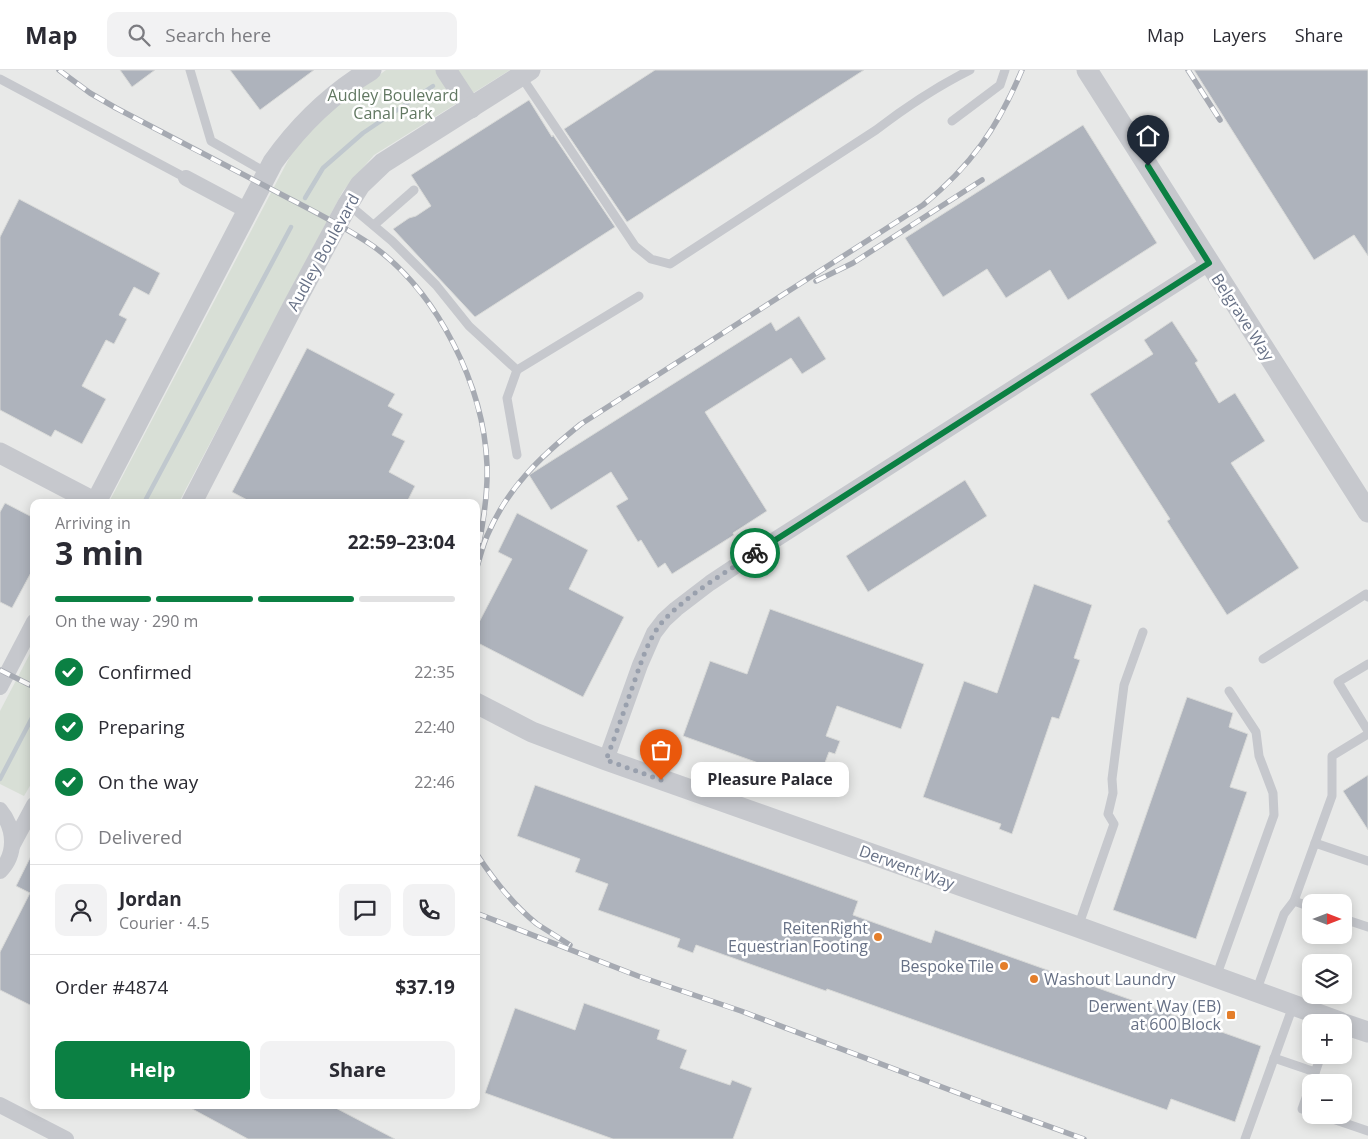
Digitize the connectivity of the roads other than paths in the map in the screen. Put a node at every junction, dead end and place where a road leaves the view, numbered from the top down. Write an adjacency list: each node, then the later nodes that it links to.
1 (190, 70): 11 (lane)
2 (371, 70): 11 (street)
3 (446, 70): 9 (street)
4 (970, 70): 7 (lane)
5 (1005, 70): 10 (lane)
6 (1087, 70): 17 (street, Belgrave Way)
7 (525, 73): 9 (street, Audley Boulevard)
8 (0, 79): 12 (lane)
9 (471, 108): 14 (street, Audley Boulevard)
10 (952, 121)
11 (267, 173): 15 (street)
12 (186, 178): 15 (street)
13 (414, 190): 16 (lane)
14 (348, 204): 16 (lane); 24 (street, Audley Boulevard)
15 (248, 211): 23 (street)
16 (374, 225): 19 (lane)
17 (1209, 263): 25 (street, Belgrave Way); 35 (street)
18 (639, 296): 19 (lane)
19 (517, 370): 21 (lane)
20 (0, 454): 22 (street)
21 (517, 455)
22 (89, 499)
23 (97, 499)
24 (194, 499)
25 (1368, 512)
26 (1368, 597): 29 (lane)
27 (30, 630): 31 (street)
28 (1142, 632): 45 (lane)
29 (1263, 659)
30 (1368, 664): 34 (lane)
31 (0, 686)
32 (1229, 691): 47 (lane)
33 (480, 705): 35 (street, Derwent Way)
34 (1368, 733): 38 (lane)
35 (606, 760): 45 (street, Derwent Way)
36 (0, 810): 39 (street)
37 (30, 812): 39 (street)
38 (1315, 842): 40 (lane); 42 (lane)
39 (12, 846): 41 (street)
40 (1368, 861)
41 (0, 871)
42 (1294, 901): 43 (lane); 48 (lane)
43 (1302, 904)
44 (1352, 922): 46 (lane)
45 (1078, 927): 47 (street, Derwent Way)
46 (1368, 927)
47 (1216, 978): 48 (street, Derwent Way)
48 (1255, 992): 49 (street, Derwent Way)
49 (1293, 1006): 50 (street, Derwent Way); 53 (lane)
50 (1315, 1014)
51 (1352, 1027): 52 (street, Derwent Way)
52 (1368, 1032)
53 (1274, 1058): 55 (lane); 60 (lane)
54 (1318, 1064): 55 (lane)
55 (1315, 1072)
56 (0, 1105): 59 (street)
57 (1346, 1124): 58 (lane)
58 (1368, 1132)
59 (66, 1139)
60 (1245, 1139)

